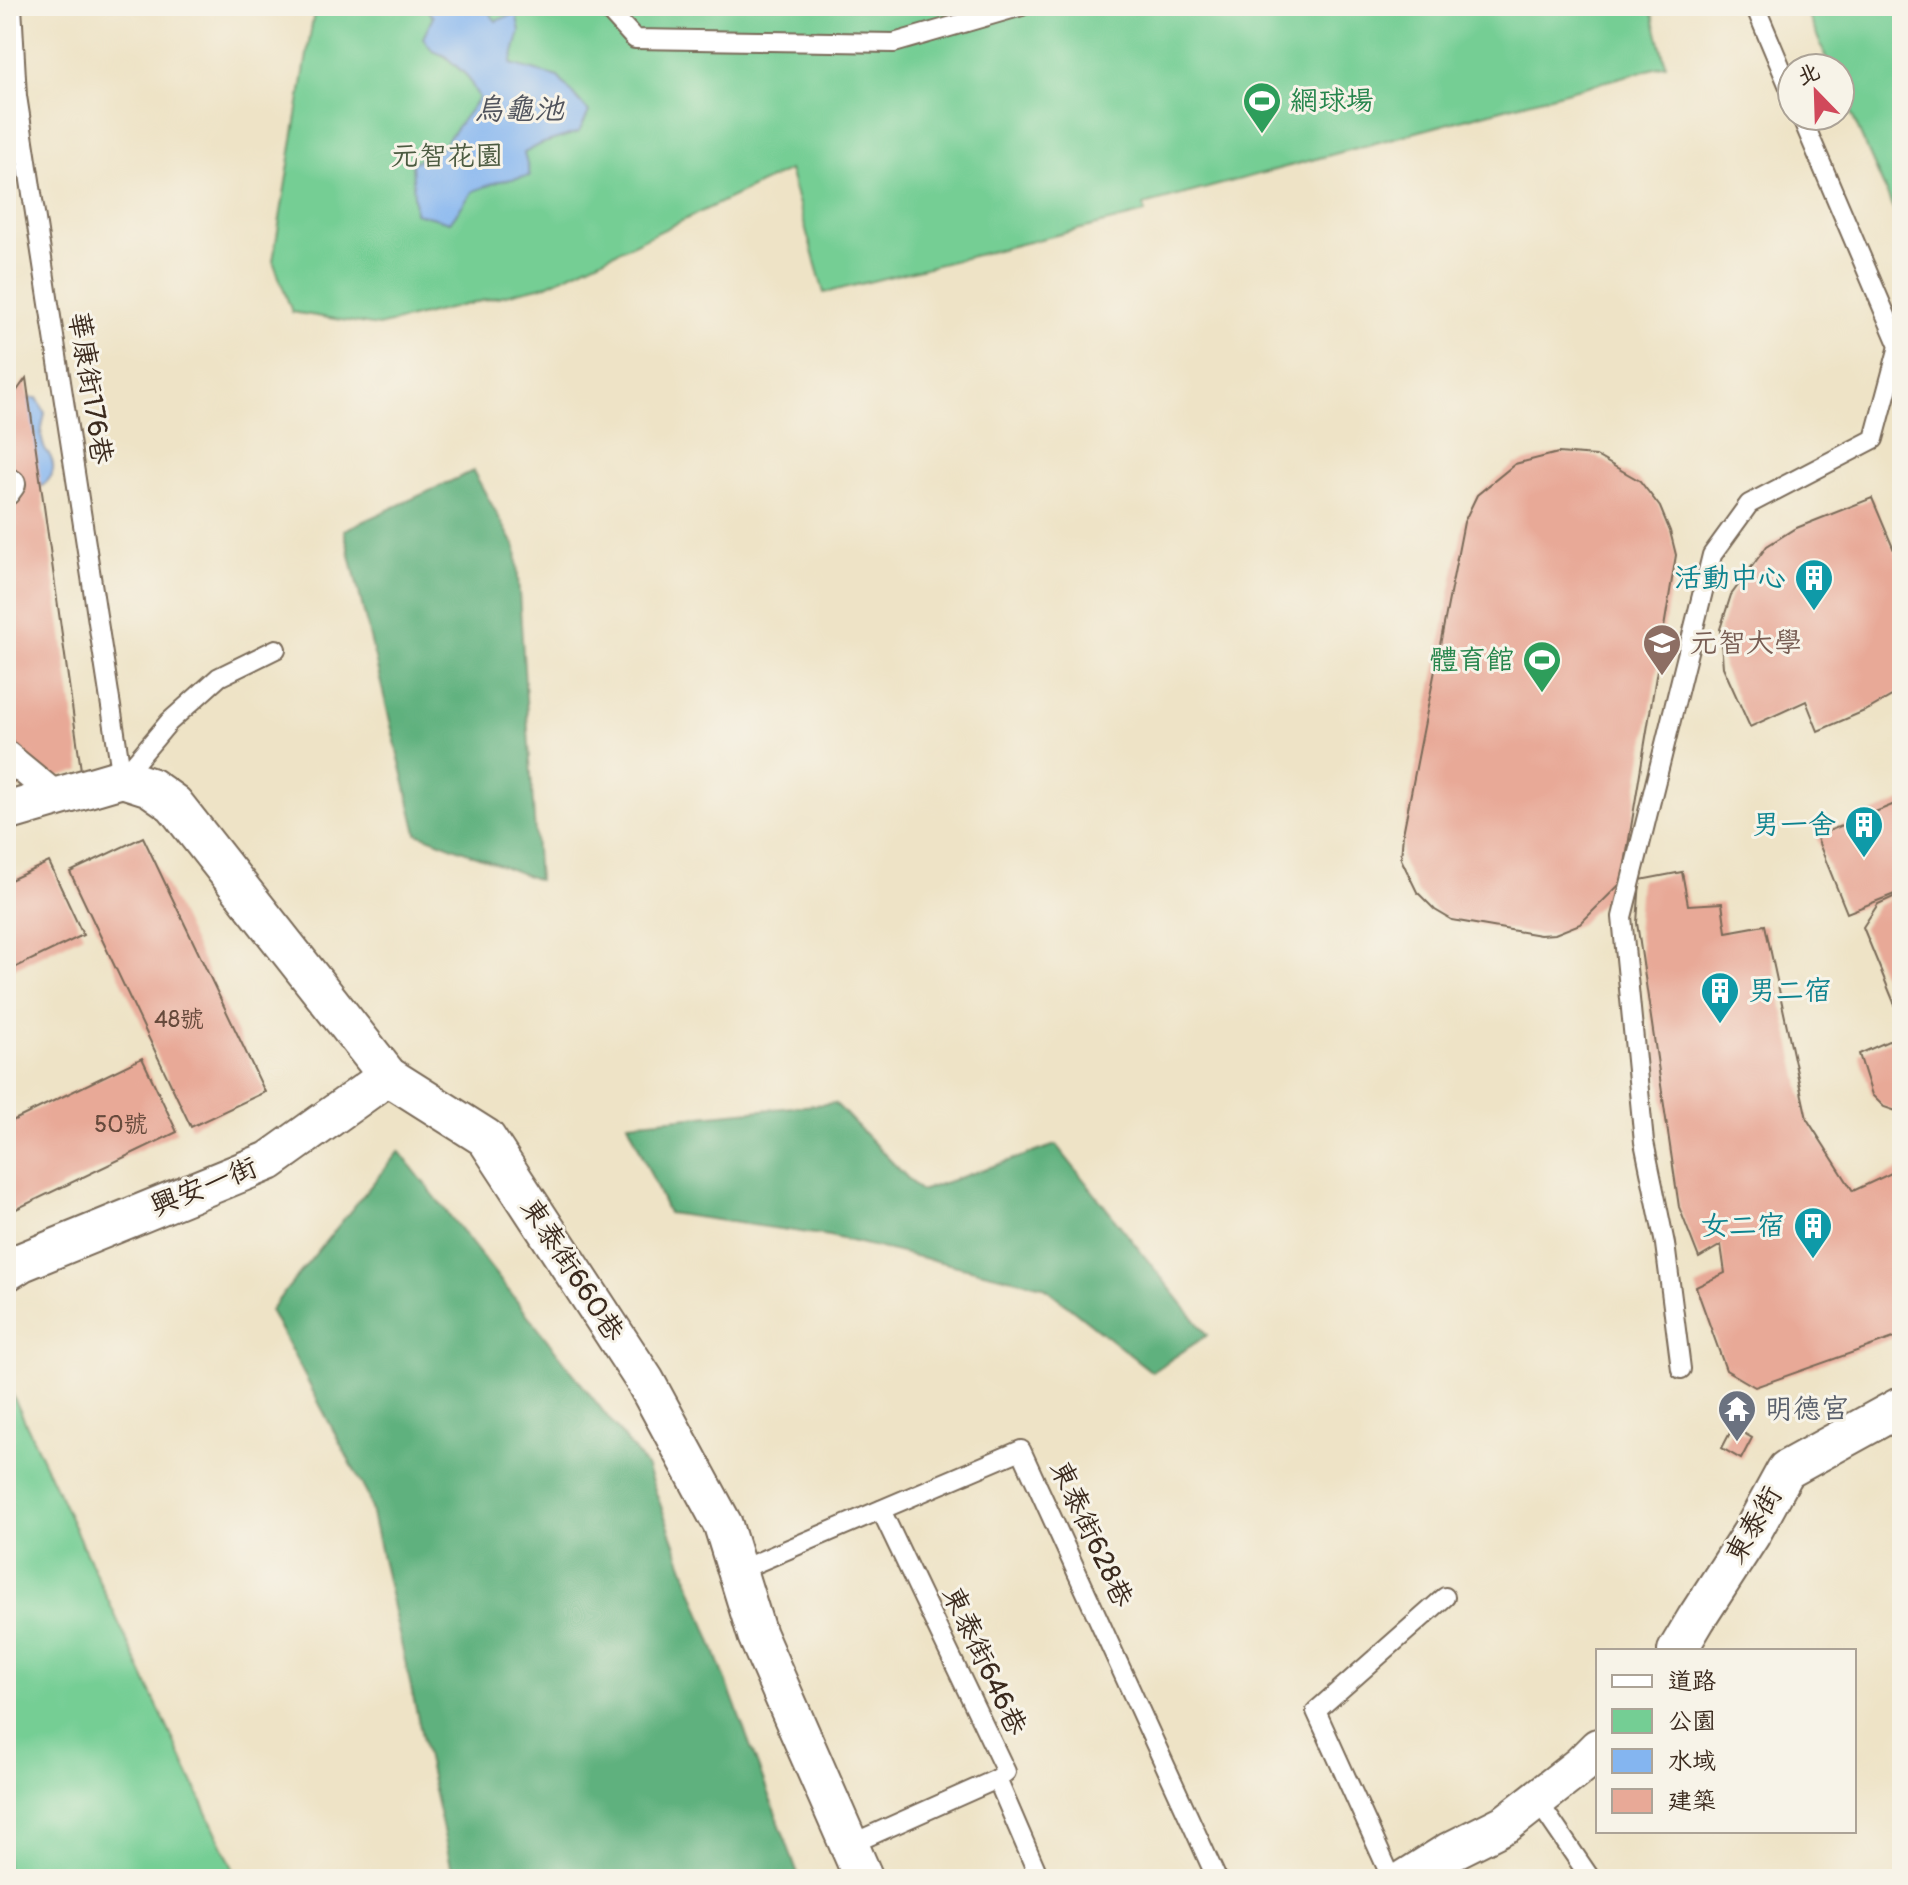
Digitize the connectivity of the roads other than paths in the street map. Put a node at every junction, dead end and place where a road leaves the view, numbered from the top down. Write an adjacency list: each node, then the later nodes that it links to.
1 (12, 6): 9 (lane, 華康街176巷)
2 (605, 6): 3 (lane)
3 (1022, 6)
4 (1755, 6): 5 (lane)
5 (1776, 56)
6 (1808, 132): 14 (lane)
7 (276, 649): 9 (lane)
8 (6, 755): 10 (street)
9 (122, 778): 10 (street); 12 (street, 東泰街660巷)
10 (57, 797): 11 (street)
11 (6, 812)
12 (388, 1076): 13 (street, 興安一街); 17 (street, 東泰街660巷)
13 (6, 1272)
14 (1681, 1369)
15 (1902, 1406): 19 (street, 東泰街)
16 (881, 1510): 17 (lane, 東泰街628巷); 21 (lane, 東泰街646巷); 25 (lane, 東泰街628巷)
17 (737, 1571): 23 (street, 東泰街660巷)
18 (1445, 1597): 26 (lane)
19 (1678, 1649)
20 (1596, 1750): 22 (street)
21 (997, 1779): 23 (lane); 24 (lane, 東泰街646巷)
22 (1537, 1800): 27 (street); 28 (lane)
23 (857, 1862)
24 (1040, 1879)
25 (1217, 1879)
26 (1392, 1879)
27 (1406, 1879)
28 (1591, 1879)

